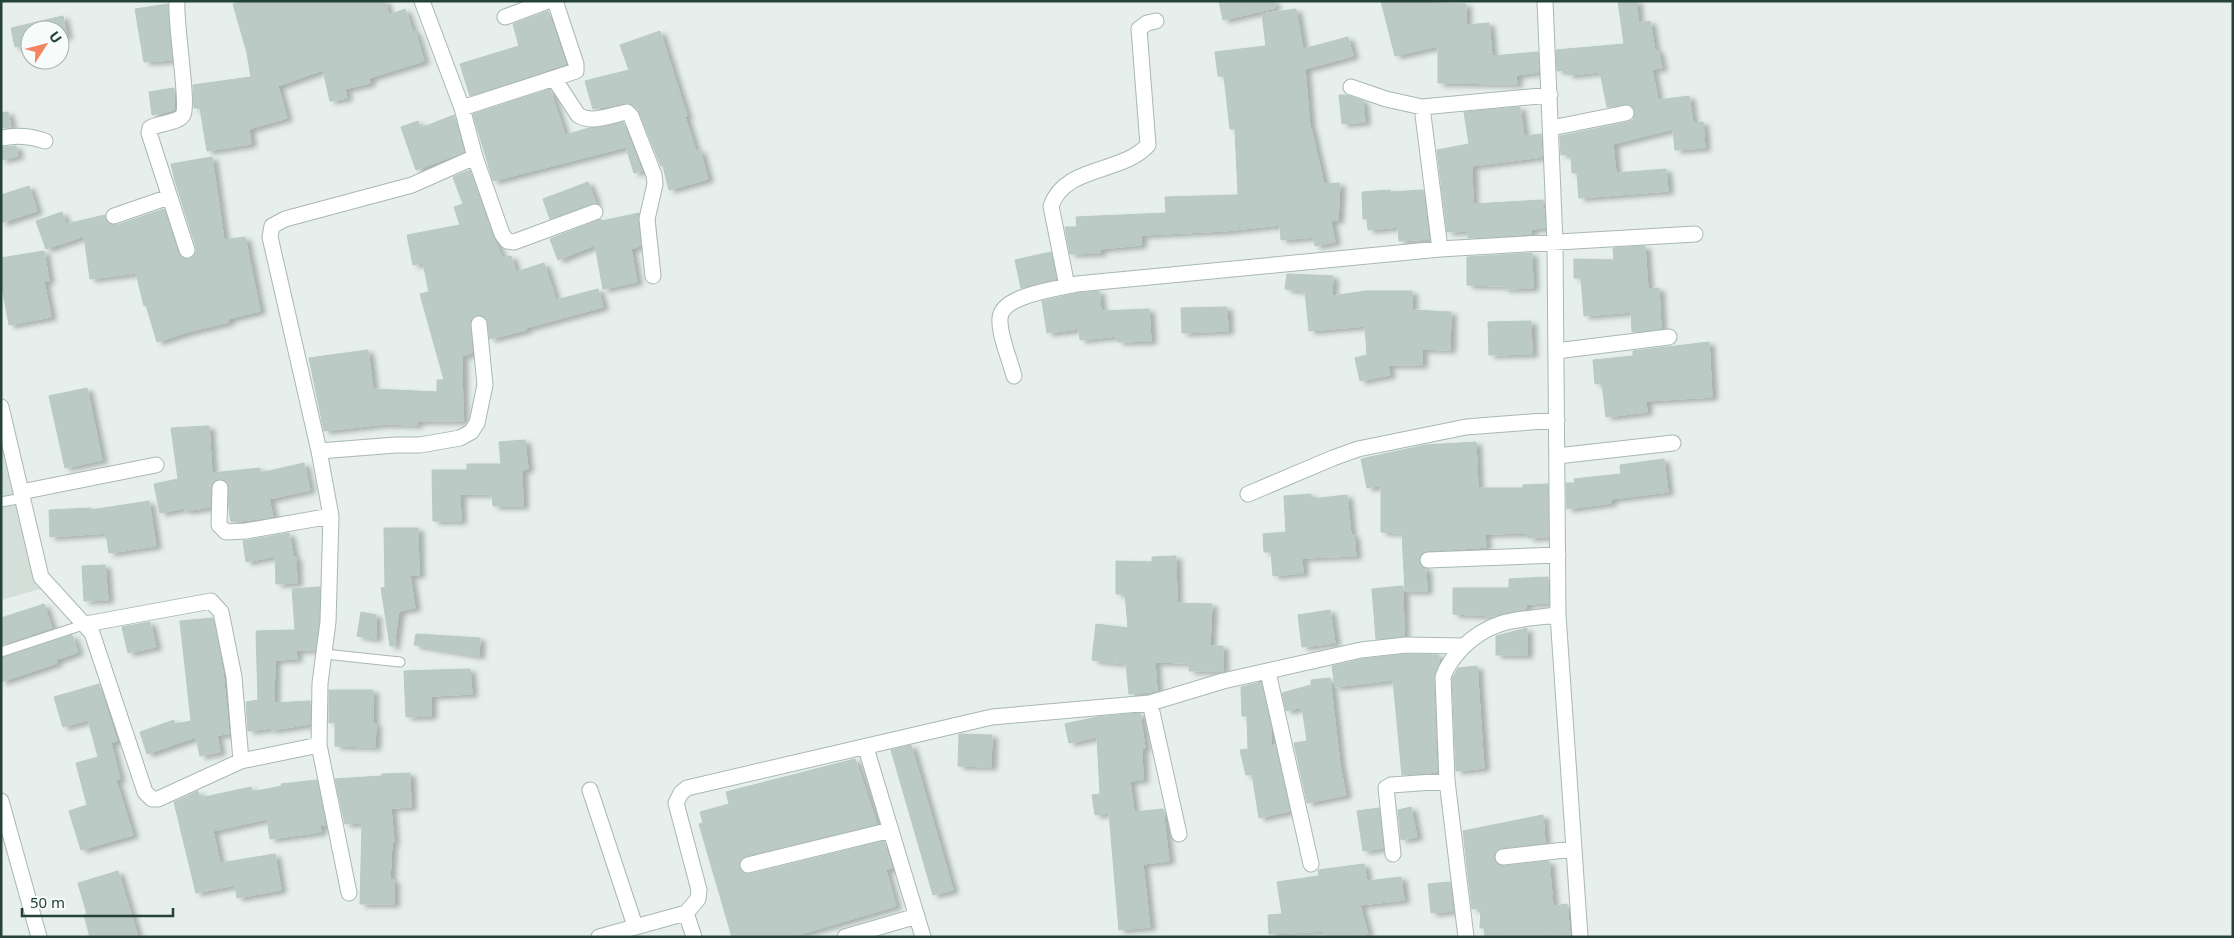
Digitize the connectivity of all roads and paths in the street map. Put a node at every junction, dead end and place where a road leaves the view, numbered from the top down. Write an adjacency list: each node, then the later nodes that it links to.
1 (177, 1): 18 (street)
2 (422, 1): 12 (street)
3 (548, 1): 6 (street)
4 (555, 1): 8 (street)
5 (1546, 1): 10 (street)
6 (505, 17)
7 (1156, 21): 26 (street)
8 (555, 80): 12 (street); 25 (street)
9 (1351, 87): 11 (street)
10 (1550, 95): 11 (street); 14 (street)
11 (1422, 107): 23 (street)
12 (462, 108): 17 (street)
13 (1626, 113): 14 (street)
14 (1551, 128): 22 (street)
15 (1, 138): 16 (street)
16 (45, 141)
17 (475, 157): 19 (street); 34 (street)
18 (169, 197): 20 (street); 24 (street)
19 (595, 212)
20 (114, 216)
21 (1694, 234): 22 (street)
22 (1555, 243): 23 (street); 29 (street)
23 (1440, 249): 26 (street)
24 (187, 250)
25 (653, 276)
26 (1067, 286): 30 (street)
27 (479, 324): 34 (street)
28 (1669, 338): 29 (street)
29 (1556, 352): 32 (street)
30 (1014, 376)
31 (1, 407): 39 (street)
32 (1557, 420): 35 (street); 38 (street)
33 (1673, 443): 35 (street)
34 (319, 451): 41 (street)
35 (1557, 456): 42 (street)
36 (156, 465): 39 (street)
37 (220, 488): 41 (street)
38 (1248, 494)
39 (22, 495): 40 (lane); 45 (street)
40 (1, 502)
41 (331, 516): 48 (street)
42 (1558, 555): 43 (street); 44 (street)
43 (1428, 560)
44 (1558, 615): 46 (street); 60 (street)
45 (86, 624): 47 (lane); 54 (street); 54 (street)
46 (1464, 646): 50 (street); 55 (street)
47 (1, 652)
48 (325, 654): 49 (lane); 52 (street)
49 (400, 662)
50 (1268, 672): 51 (street); 63 (street)
51 (1150, 703): 53 (street); 59 (street)
52 (318, 746): 54 (street); 65 (street)
53 (866, 748): 58 (street); 66 (street)
54 (241, 761)
55 (1447, 781): 61 (street); 74 (street)
56 (590, 790): 68 (street)
57 (1, 802): 69 (street)
58 (891, 830): 64 (street); 67 (street)
59 (1179, 834)
60 (1574, 848): 62 (street); 75 (street)
61 (1393, 854)
62 (1503, 857)
63 (1311, 864)
64 (748, 866)
65 (348, 893)
66 (686, 913): 68 (street); 71 (street)
67 (917, 916): 72 (street); 73 (street)
68 (635, 926): 70 (street)
69 (39, 937)
70 (599, 937)
71 (694, 937)
72 (846, 937)
73 (923, 937)
74 (1466, 937)
75 (1580, 937)

